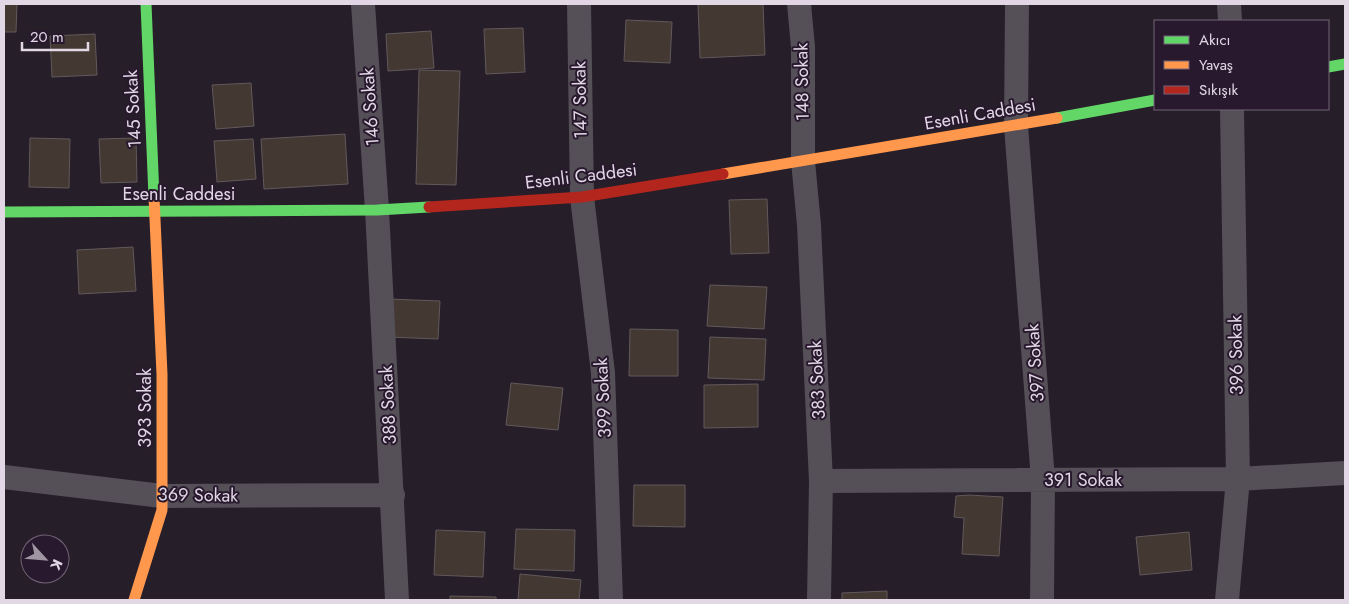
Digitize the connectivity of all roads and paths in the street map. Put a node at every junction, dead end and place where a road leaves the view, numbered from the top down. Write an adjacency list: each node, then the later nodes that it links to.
1 (146, 4): 17 (street, 145 Sokak)
2 (363, 4): 15 (street, 146 Sokak)
3 (579, 4): 14 (street, 147 Sokak)
4 (799, 4): 13 (street, 148 Sokak)
5 (1017, 4): 12 (street, 397 Sokak)
6 (1229, 4): 7 (street)
7 (1230, 20)
8 (1345, 64): 9 (street)
9 (1329, 67)
10 (1154, 100): 12 (street, Esenli Caddesi)
11 (1232, 110): 20 (street, 396 Sokak)
12 (1016, 126): 13 (street, Esenli Caddesi); 21 (street, 397 Sokak)
13 (803, 161): 14 (street, Esenli Caddesi); 22 (street, 383 Sokak)
14 (582, 197): 15 (street, Esenli Caddesi); 27 (street, 399 Sokak)
15 (377, 210): 17 (street, Esenli Caddesi); 23 (street, 388 Sokak)
16 (4, 212): 17 (street, Esenli Caddesi)
17 (155, 212): 24 (street, 393 Sokak)
18 (1345, 473): 20 (street, 391 Sokak)
19 (4, 477): 24 (street, 369 Sokak)
20 (1238, 479): 21 (street, 391 Sokak); 30 (street, 396 Sokak)
21 (1043, 480): 22 (street, 391 Sokak); 29 (street, 397 Sokak)
22 (821, 481): 28 (street, 383 Sokak)
23 (393, 495): 24 (street, 369 Sokak); 26 (street, 388 Sokak)
24 (162, 496): 25 (street, 393 Sokak)
25 (136, 600)
26 (397, 600)
27 (611, 600)
28 (819, 600)
29 (1042, 600)
30 (1227, 600)

